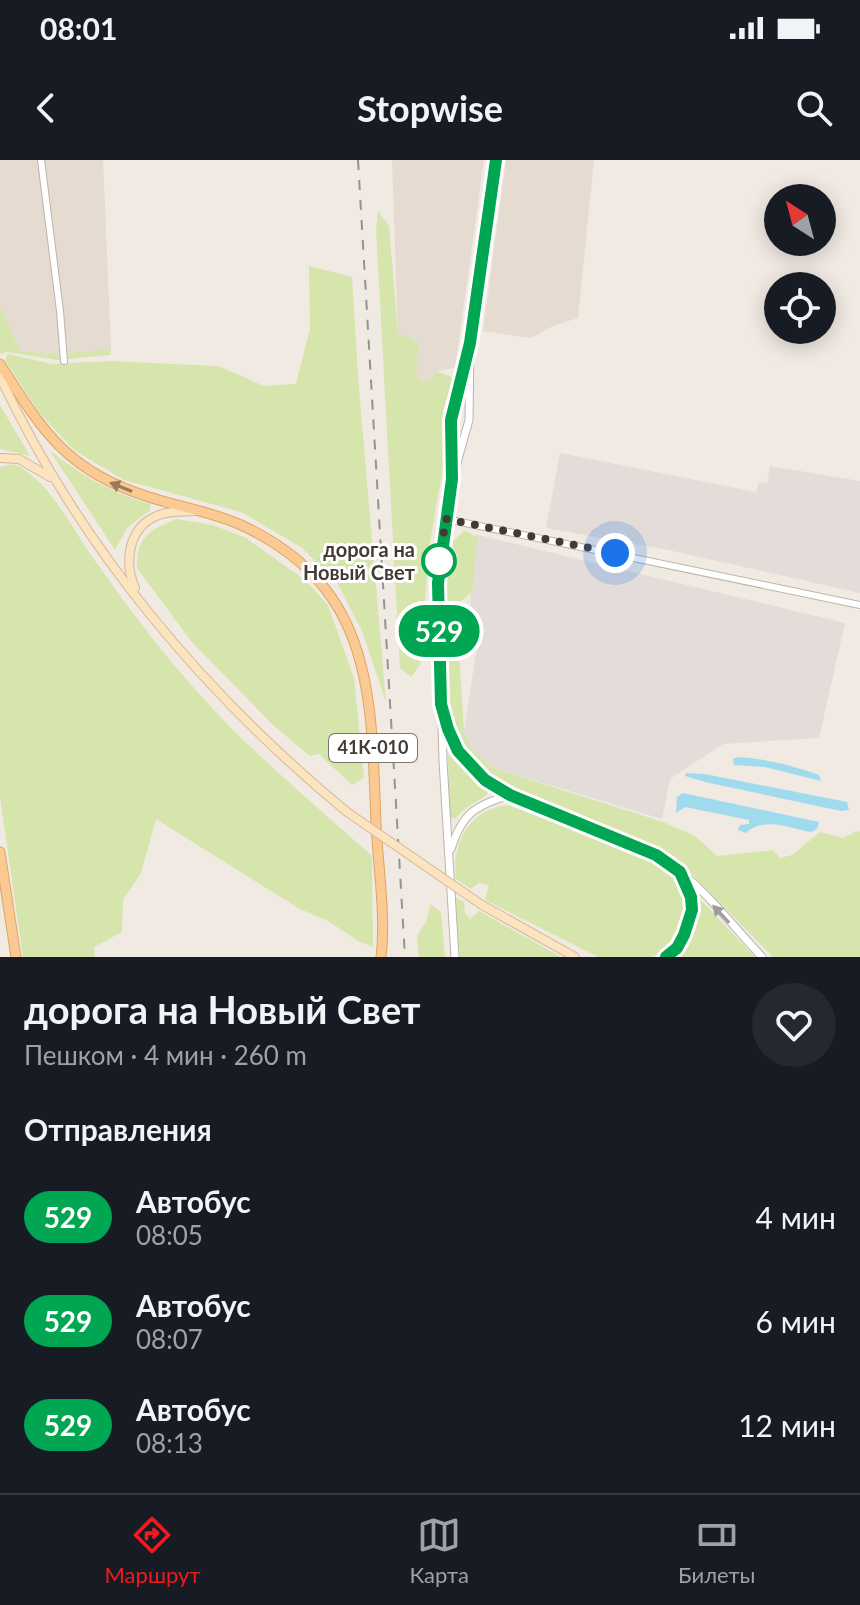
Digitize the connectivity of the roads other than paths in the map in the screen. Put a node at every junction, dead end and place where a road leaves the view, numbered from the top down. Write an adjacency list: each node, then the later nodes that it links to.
1 (41, 160): 4 (street)
2 (496, 160): 3 (street, 41К-010)
3 (470, 343): 7 (street, 41К-010); 8 (street, 41К-010)
4 (64, 361)
5 (0, 364): 14 (main road, one-way to 5)
6 (0, 377): 12 (main road)
7 (454, 406): 8 (street); 9 (street, 41К-010)
8 (469, 407): 10 (street, 41К-010)
9 (451, 434): 10 (street); 13 (street, 41К-010)
10 (465, 438): 13 (street, 41К-010)
11 (0, 458): 12 (main road)
12 (53, 478): 16 (main road)
13 (452, 479): 15 (street, 41К-010)
14 (195, 511): 16 (main road); 24 (main road, 41К-010)
15 (446, 519): 17 (street); 18 (street, 41К-010)
16 (141, 604): 26 (main road, bridge)
17 (860, 605)
18 (441, 704): 19 (street); 21 (street, 41К-010)
19 (510, 795): 21 (street); 22 (street)
20 (0, 852): 23 (main road)
21 (449, 854): 25 (street)
22 (680, 872): 27 (street); 28 (street, one-way to 22)
23 (16, 957)
24 (381, 957)
25 (455, 957)
26 (575, 957)
27 (666, 957)
28 (762, 957)

